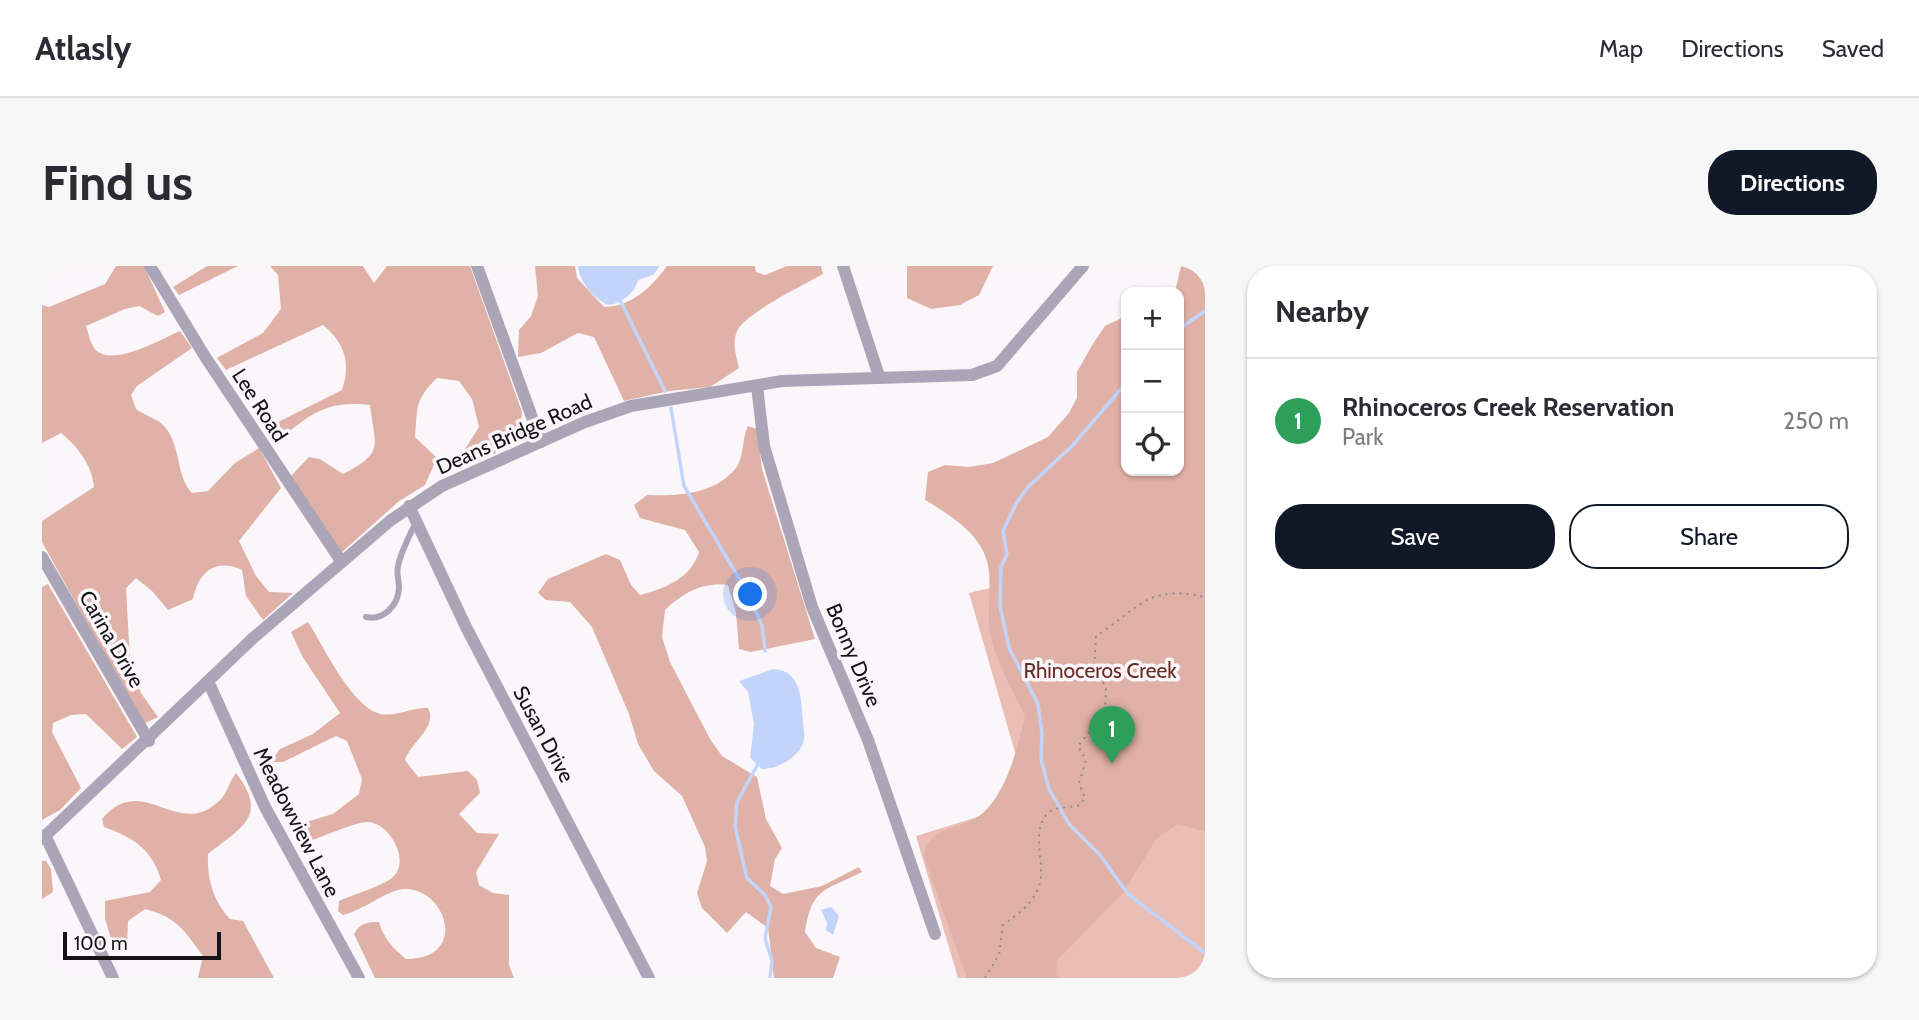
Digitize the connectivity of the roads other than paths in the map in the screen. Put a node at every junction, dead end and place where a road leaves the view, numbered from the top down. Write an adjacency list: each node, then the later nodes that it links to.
1 (150, 266): 11 (street, Lee Road)
2 (477, 266): 7 (street)
3 (843, 266): 5 (street)
4 (1083, 266): 5 (street, Deans Bridge Road)
5 (879, 376): 6 (street, Deans Bridge Road)
6 (757, 386): 7 (street, Deans Bridge Road); 16 (street, Bonny Drive)
7 (541, 442): 8 (street, Deans Bridge Road)
8 (409, 506): 9 (street, Susan Drive); 11 (street, Deans Bridge Road)
9 (416, 522): 12 (lane); 19 (street, Susan Drive)
10 (42, 557): 14 (street, Carina Drive)
11 (341, 561): 13 (street, Deans Bridge Road)
12 (366, 617)
13 (208, 681): 14 (street, Deans Bridge Road); 18 (street, Meadowview Lane)
14 (149, 740): 15 (street, Deans Bridge Road)
15 (44, 837): 17 (street)
16 (935, 934)
17 (113, 978)
18 (359, 978)
19 (649, 978)

